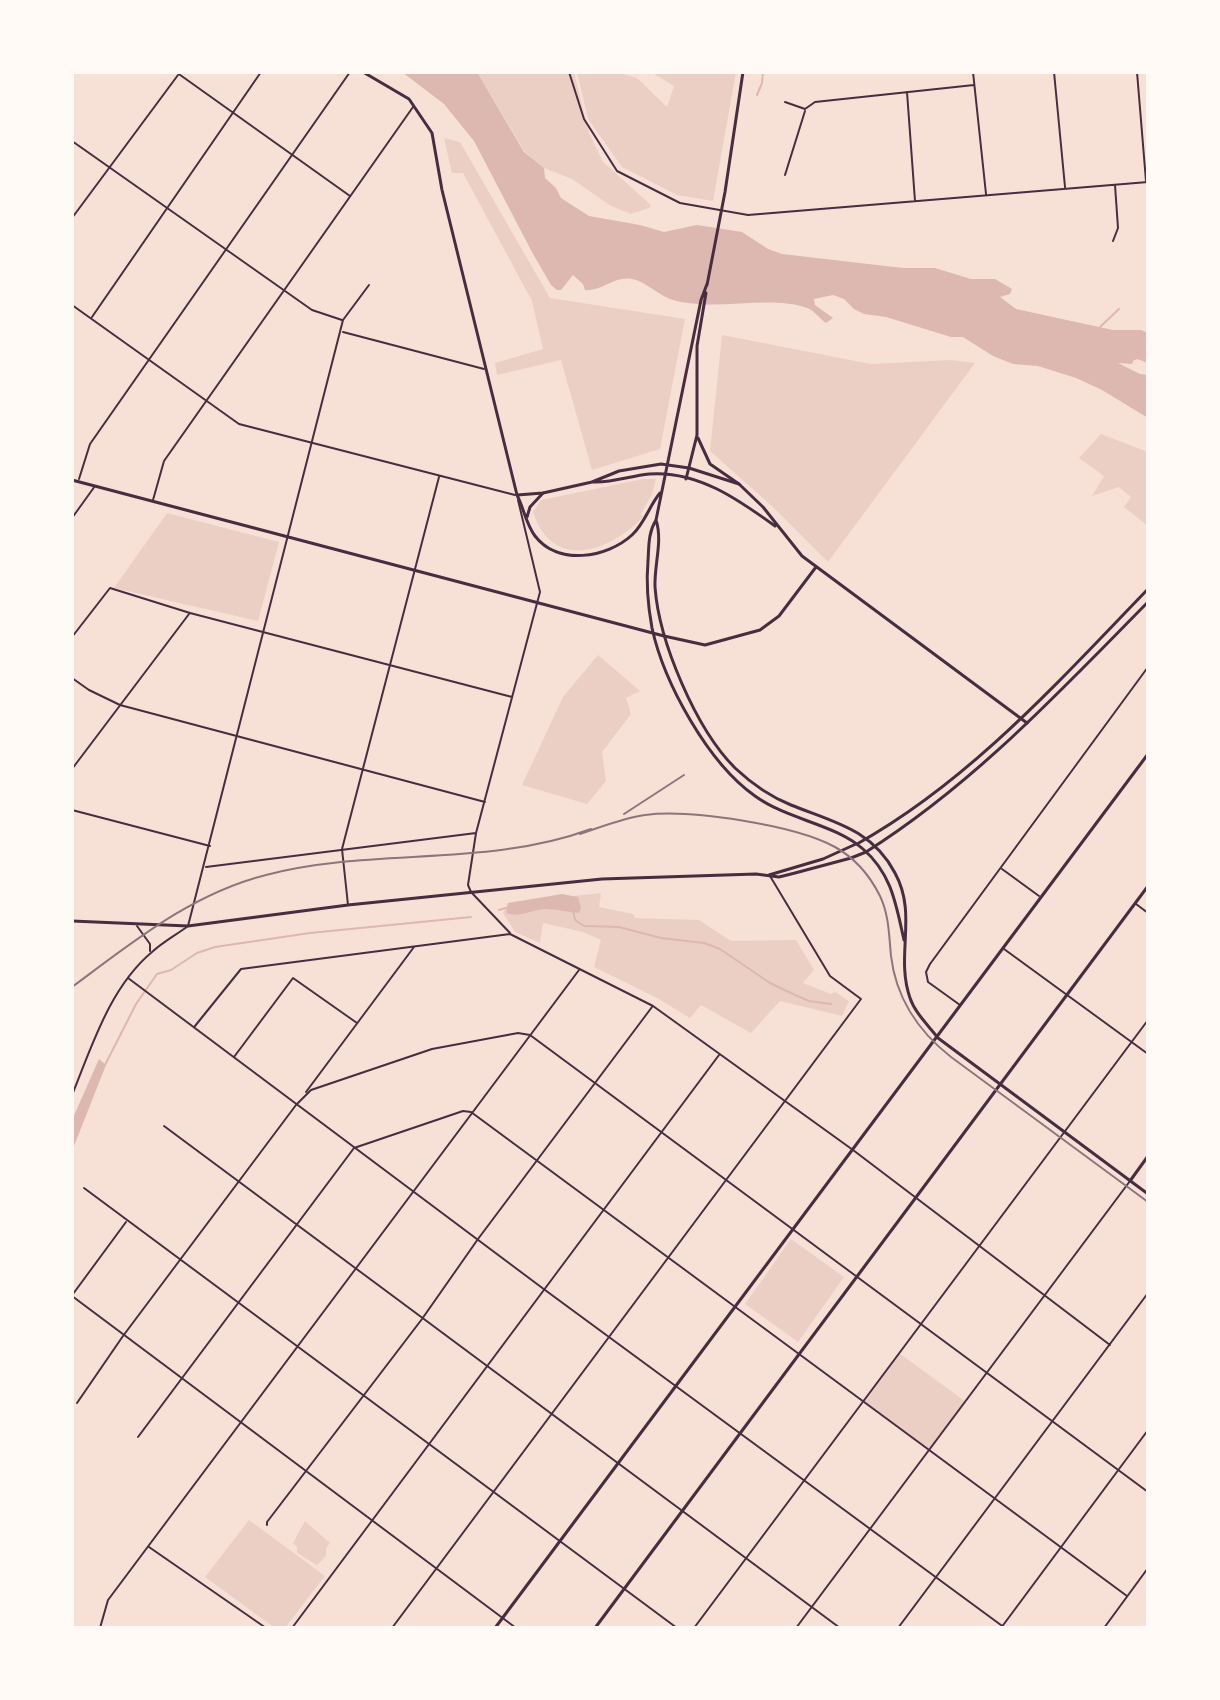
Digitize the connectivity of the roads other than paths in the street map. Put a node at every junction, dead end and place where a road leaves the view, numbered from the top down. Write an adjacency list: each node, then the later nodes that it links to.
1 (261, 72): 15 (street)
2 (350, 72): 17 (street)
3 (363, 72): 13 (main road)
4 (569, 72): 25 (street)
5 (743, 72): 36 (main road)
6 (973, 72): 10 (street)
7 (1054, 72): 22 (street)
8 (1137, 72): 20 (street)
9 (178, 73): 15 (street); 18 (street)
10 (974, 85): 11 (street); 23 (street)
11 (907, 91): 14 (street); 25 (street)
12 (785, 102): 14 (street)
13 (414, 106): 24 (street); 38 (main road)
14 (805, 109): 19 (street)
15 (232, 114): 17 (street); 26 (street)
16 (72, 141): 18 (street)
17 (291, 155): 24 (street); 29 (street)
18 (109, 166): 26 (street); 27 (street)
19 (785, 175)
20 (1147, 182): 21 (street)
21 (1115, 184): 22 (street); 28 (street)
22 (1065, 188): 23 (street)
23 (986, 195): 25 (street)
24 (350, 196): 31 (street)
25 (915, 201)
26 (167, 209): 29 (street); 33 (street)
27 (72, 218)
28 (1113, 241)
29 (224, 250): 31 (street); 37 (street)
30 (369, 285): 34 (street)
31 (282, 290): 34 (street); 39 (street)
32 (72, 305): 33 (street)
33 (91, 318): 37 (street)
34 (343, 320): 35 (street)
35 (342, 332): 38 (street); 41 (street)
36 (694, 346): 40 (main road); 50 (main road)
37 (148, 360): 39 (street); 46 (street)
38 (484, 369): 52 (main road)
39 (207, 401): 41 (street); 53 (street)
40 (697, 435): 42 (main road); 48 (main road)
41 (314, 442): 43 (street); 58 (street)
42 (689, 468): 44 (main road); 47 (main road); 48 (main road)
43 (440, 476): 52 (street); 60 (street)
44 (686, 479): 47 (main road); 57 (main road)
45 (72, 480): 46 (main road)
46 (78, 481): 49 (main road)
47 (592, 482): 51 (main road)
48 (739, 484): 57 (main road)
49 (96, 485): 53 (main road); 54 (street)
50 (662, 490): 55 (main road); 56 (main road)
51 (543, 493): 52 (main road); 56 (main road)
52 (517, 495): 56 (main road); 63 (street)
53 (153, 500): 58 (main road)
54 (72, 518)
55 (656, 520): 66 (main road); 67 (main road)
56 (526, 521)
57 (778, 528): 59 (main road)
58 (289, 538): 60 (main road); 65 (street)
59 (816, 567): 67 (main road); 74 (main road)
60 (416, 571): 63 (main road); 69 (street)
61 (1148, 589): 74 (main road)
62 (1148, 602): 75 (main road)
63 (538, 604): 66 (main road); 72 (street)
64 (190, 613): 65 (street); 68 (street); 73 (street)
65 (265, 631): 69 (street); 76 (street)
66 (654, 634): 67 (main road); 84 (main road)
67 (664, 636): 83 (main road)
68 (72, 637)
69 (391, 665): 72 (street); 79 (street)
70 (1148, 667): 90 (street)
71 (72, 678): 73 (street)
72 (514, 697): 80 (street)
73 (120, 705): 76 (street); 78 (street)
74 (1021, 718): 75 (main road); 83 (main road)
75 (1028, 723): 86 (main road)
76 (237, 736): 79 (street); 85 (street)
77 (1148, 754): 94 (main road)
78 (72, 769)
79 (363, 769): 80 (street); 87 (street)
80 (487, 802): 82 (street)
81 (72, 810): 85 (street)
82 (476, 833): 87 (street); 93 (street)
83 (866, 839): 84 (main road); 86 (main road)
84 (857, 844): 88 (main road); 91 (main road)
85 (210, 846): 89 (street)
86 (875, 846): 88 (main road); 102 (main road)
87 (342, 849): 89 (street); 96 (street)
88 (866, 852): 91 (main road); 102 (main road)
89 (204, 867): 100 (street)
90 (1001, 869): 94 (street); 110 (street)
91 (769, 875): 93 (main road); 124 (street)
92 (1148, 886): 95 (main road)
93 (471, 892): 96 (main road); 101 (street)
94 (1041, 898): 104 (main road)
95 (1135, 903): 97 (street); 108 (main road)
96 (348, 905): 100 (main road)
97 (1148, 913)
98 (72, 921): 99 (main road)
99 (137, 925): 100 (main road); 105 (street)
100 (188, 926): 105 (street)
101 (510, 934): 103 (street); 106 (street)
102 (905, 942): 115 (main road)
103 (415, 946): 112 (street); 113 (street)
104 (1004, 949): 108 (street); 110 (main road)
105 (151, 953): 107 (street)
106 (580, 969): 109 (street); 114 (street)
107 (128, 978): 113 (street); 122 (street)
108 (1067, 994): 116 (street); 121 (main road)
109 (653, 1006): 117 (street); 120 (street)
110 (960, 1006): 115 (main road)
111 (1148, 1020): 116 (street)
112 (357, 1023): 119 (street); 123 (street)
113 (194, 1027): 119 (street)
114 (530, 1035): 120 (street); 123 (street); 126 (street)
115 (938, 1038): 121 (main road); 131 (main road)
116 (1132, 1042): 118 (street); 129 (street)
117 (720, 1054): 124 (street); 128 (street)
118 (1148, 1054)
119 (233, 1058): 125 (street)
120 (596, 1083): 128 (street); 133 (street)
121 (1000, 1085): 129 (main road); 140 (main road)
122 (72, 1095)
123 (303, 1096): 125 (street)
124 (784, 1101): 131 (street); 134 (street)
125 (296, 1105): 130 (street); 136 (street)
126 (471, 1112): 130 (street); 133 (street); 138 (street)
127 (164, 1126): 136 (street)
128 (661, 1132): 134 (street); 141 (street)
129 (1065, 1132): 135 (main road); 146 (street)
130 (354, 1148): 138 (street); 143 (street)
131 (853, 1150): 140 (street); 144 (main road)
132 (1148, 1156): 135 (main road)
133 (537, 1161): 141 (street); 145 (street)
134 (725, 1180): 144 (street); 147 (street)
135 (1130, 1181): 139 (main road); 153 (street)
136 (239, 1183): 143 (street); 148 (street)
137 (84, 1188): 142 (street)
138 (414, 1191): 145 (street); 149 (street)
139 (1148, 1194)
140 (916, 1200): 146 (street); 150 (main road)
141 (605, 1211): 147 (street); 151 (street)
142 (127, 1221): 148 (street); 154 (street)
143 (297, 1225): 149 (street); 155 (street)
144 (793, 1230): 150 (street); 156 (main road)
145 (478, 1239): 151 (street); 157 (street)
146 (979, 1247): 153 (street); 158 (street)
147 (668, 1258): 156 (street); 160 (street)
148 (180, 1260): 155 (street); 159 (street)
149 (356, 1270): 157 (street); 162 (street)
150 (856, 1277): 158 (street); 163 (main road)
151 (545, 1290): 160 (street); 164 (street)
152 (1148, 1293): 161 (street)
153 (1045, 1295): 161 (street); 165 (street)
154 (72, 1296): 159 (street)
155 (239, 1302): 162 (street); 166 (street)
156 (736, 1306): 163 (street); 167 (main road)
157 (422, 1319): 164 (street); 168 (street)
158 (922, 1323): 165 (street); 169 (street)
159 (123, 1336): 166 (street); 170 (street)
160 (608, 1336): 167 (street); 171 (street)
161 (1110, 1345): 172 (street)
162 (298, 1346): 168 (street); 173 (street)
163 (799, 1353): 169 (street); 175 (main road)
164 (488, 1366): 171 (street); 177 (street)
165 (988, 1372): 172 (street); 178 (street)
166 (182, 1379): 173 (street); 176 (street)
167 (676, 1386): 175 (street); 179 (main road)
168 (362, 1395): 177 (street); 181 (street)
169 (864, 1401): 178 (street); 182 (street)
170 (77, 1403)
171 (553, 1414): 179 (street); 183 (street)
172 (1052, 1420): 180 (street); 185 (street)
173 (239, 1424): 181 (street); 191 (street)
174 (1148, 1430): 180 (street)
175 (740, 1434): 182 (street); 186 (main road)
176 (138, 1437)
177 (428, 1444): 183 (street); 187 (street)
178 (930, 1451): 185 (street); 189 (street)
179 (618, 1462): 186 (street); 190 (main road)
180 (1119, 1470): 184 (street); 192 (street)
181 (305, 1471): 187 (street); 188 (street)
182 (805, 1482): 189 (street); 193 (street)
183 (493, 1492): 190 (street); 194 (street)
184 (1148, 1492)
185 (994, 1499): 192 (street); 196 (street)
186 (683, 1512): 193 (street); 197 (main road)
187 (371, 1521): 194 (street); 204 (street)
188 (267, 1525)
189 (869, 1529): 196 (street); 199 (street)
190 (559, 1540): 197 (street); 200 (main road)
191 (148, 1546): 202 (street); 203 (street)
192 (1061, 1549): 198 (street); 201 (street)
193 (747, 1558): 199 (street); 210 (street)
194 (436, 1568): 200 (street); 205 (street)
195 (1148, 1568): 198 (street)
196 (936, 1578): 201 (street); 213 (street)
197 (623, 1588): 208 (main road); 209 (street)
198 (1127, 1596): 214 (street)
199 (812, 1607): 211 (street); 212 (street)
200 (503, 1618): 206 (main road); 207 (street)
201 (1003, 1627)
202 (100, 1628)
203 (266, 1628)
204 (292, 1628)
205 (392, 1628)
206 (495, 1628)
207 (516, 1628)
208 (595, 1628)
209 (677, 1628)
210 (694, 1628)
211 (796, 1628)
212 (840, 1628)
213 (898, 1628)
214 (1104, 1628)

